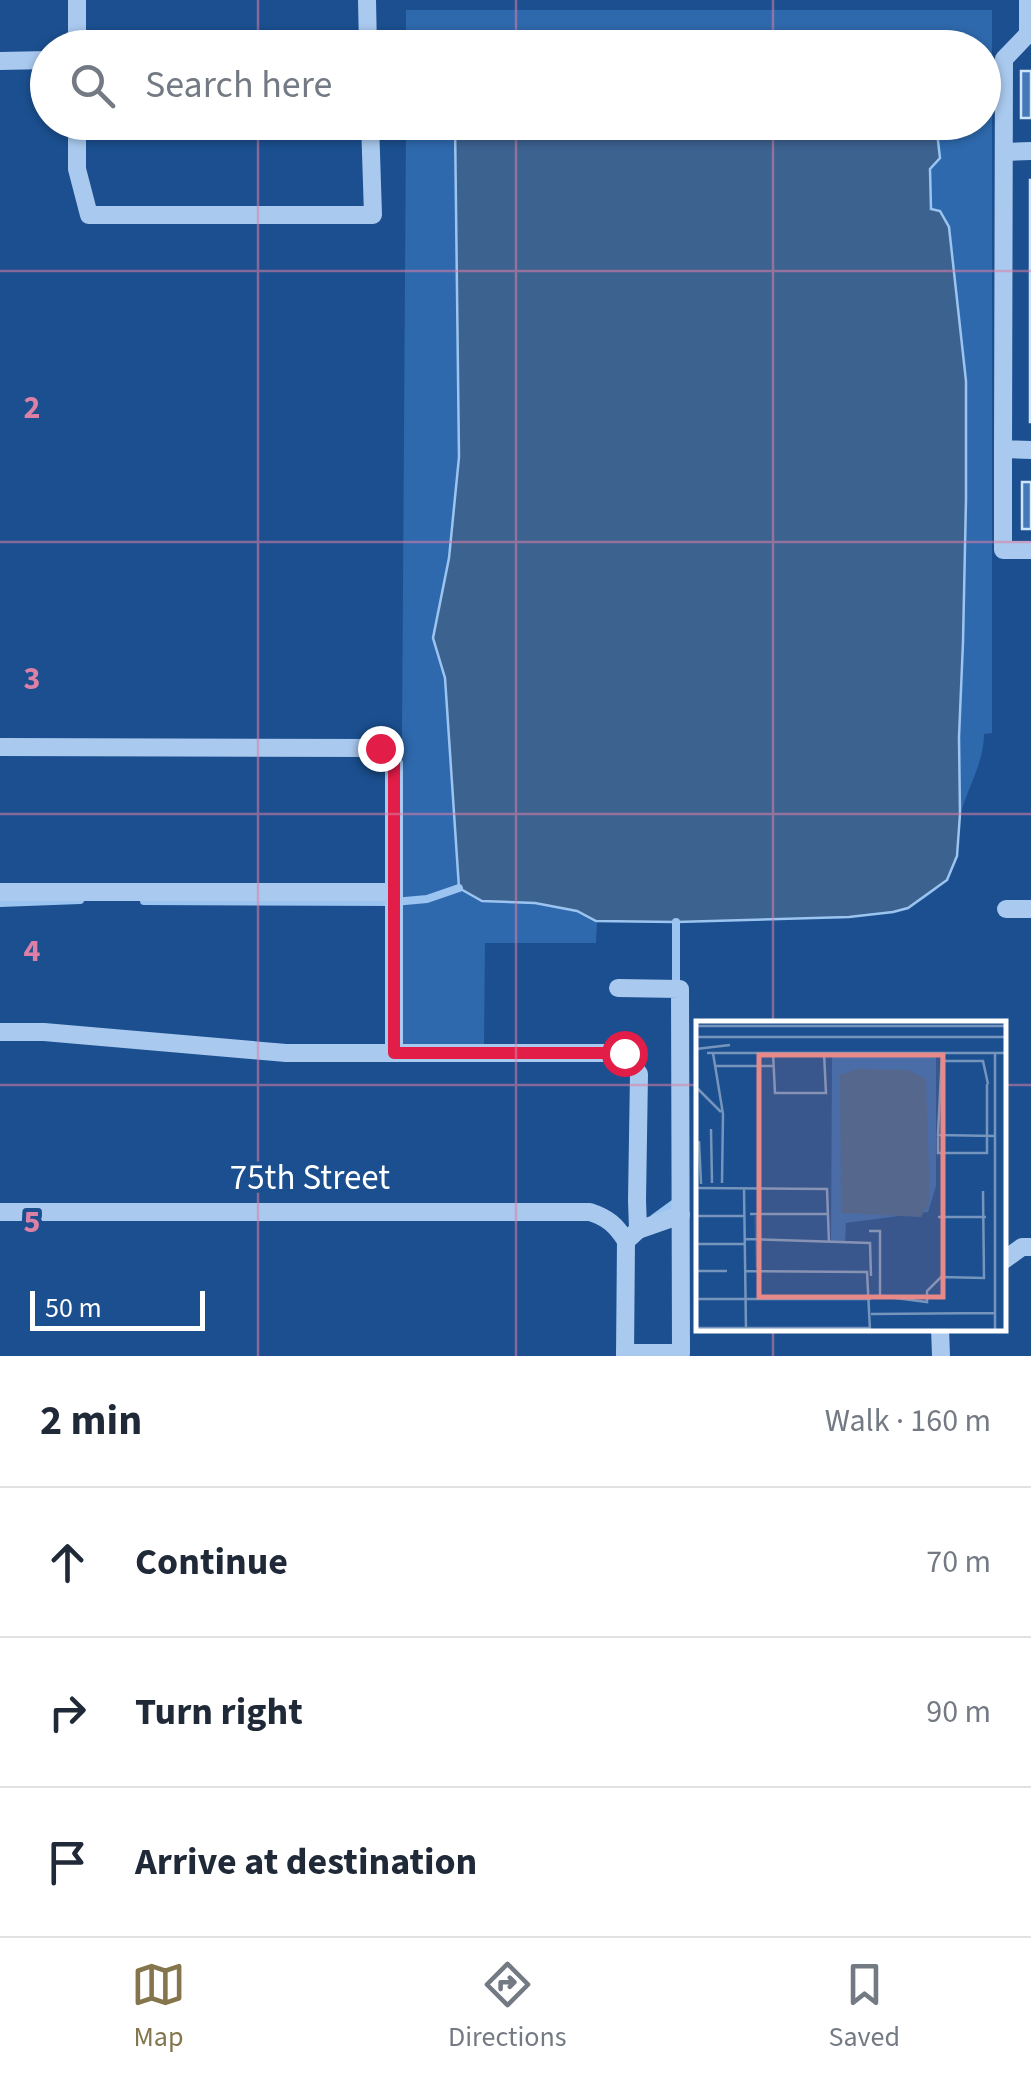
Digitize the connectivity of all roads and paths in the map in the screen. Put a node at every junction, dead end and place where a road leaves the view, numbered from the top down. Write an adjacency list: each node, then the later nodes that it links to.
1 (77, 0): 4 (street)
2 (367, 0): 5 (street)
3 (1028, 0): 6 (street)
4 (76, 30)
5 (368, 30)
6 (1030, 34): 11 (street)
7 (30, 60): 8 (street)
8 (0, 61)
9 (77, 140): 10 (street)
10 (371, 140)
11 (1004, 152): 12 (street); 13 (street)
12 (1031, 152)
13 (1003, 449): 14 (street); 15 (street)
14 (1031, 450)
15 (1031, 550)
16 (0, 746): 18 (street)
17 (0, 892): 18 (street)
18 (394, 892): 23 (street)
19 (1006, 909): 20 (street)
20 (1031, 909)
21 (618, 988): 25 (street)
22 (0, 1032): 23 (street)
23 (394, 1053): 26 (street)
24 (0, 1212): 26 (street, 75th Street)
25 (681, 1215): 26 (street); 31 (street)
26 (627, 1232): 30 (street)
27 (1031, 1247): 28 (street)
28 (1006, 1259)
29 (940, 1331): 32 (street)
30 (625, 1355): 31 (street)
31 (682, 1355)
32 (941, 1356)

